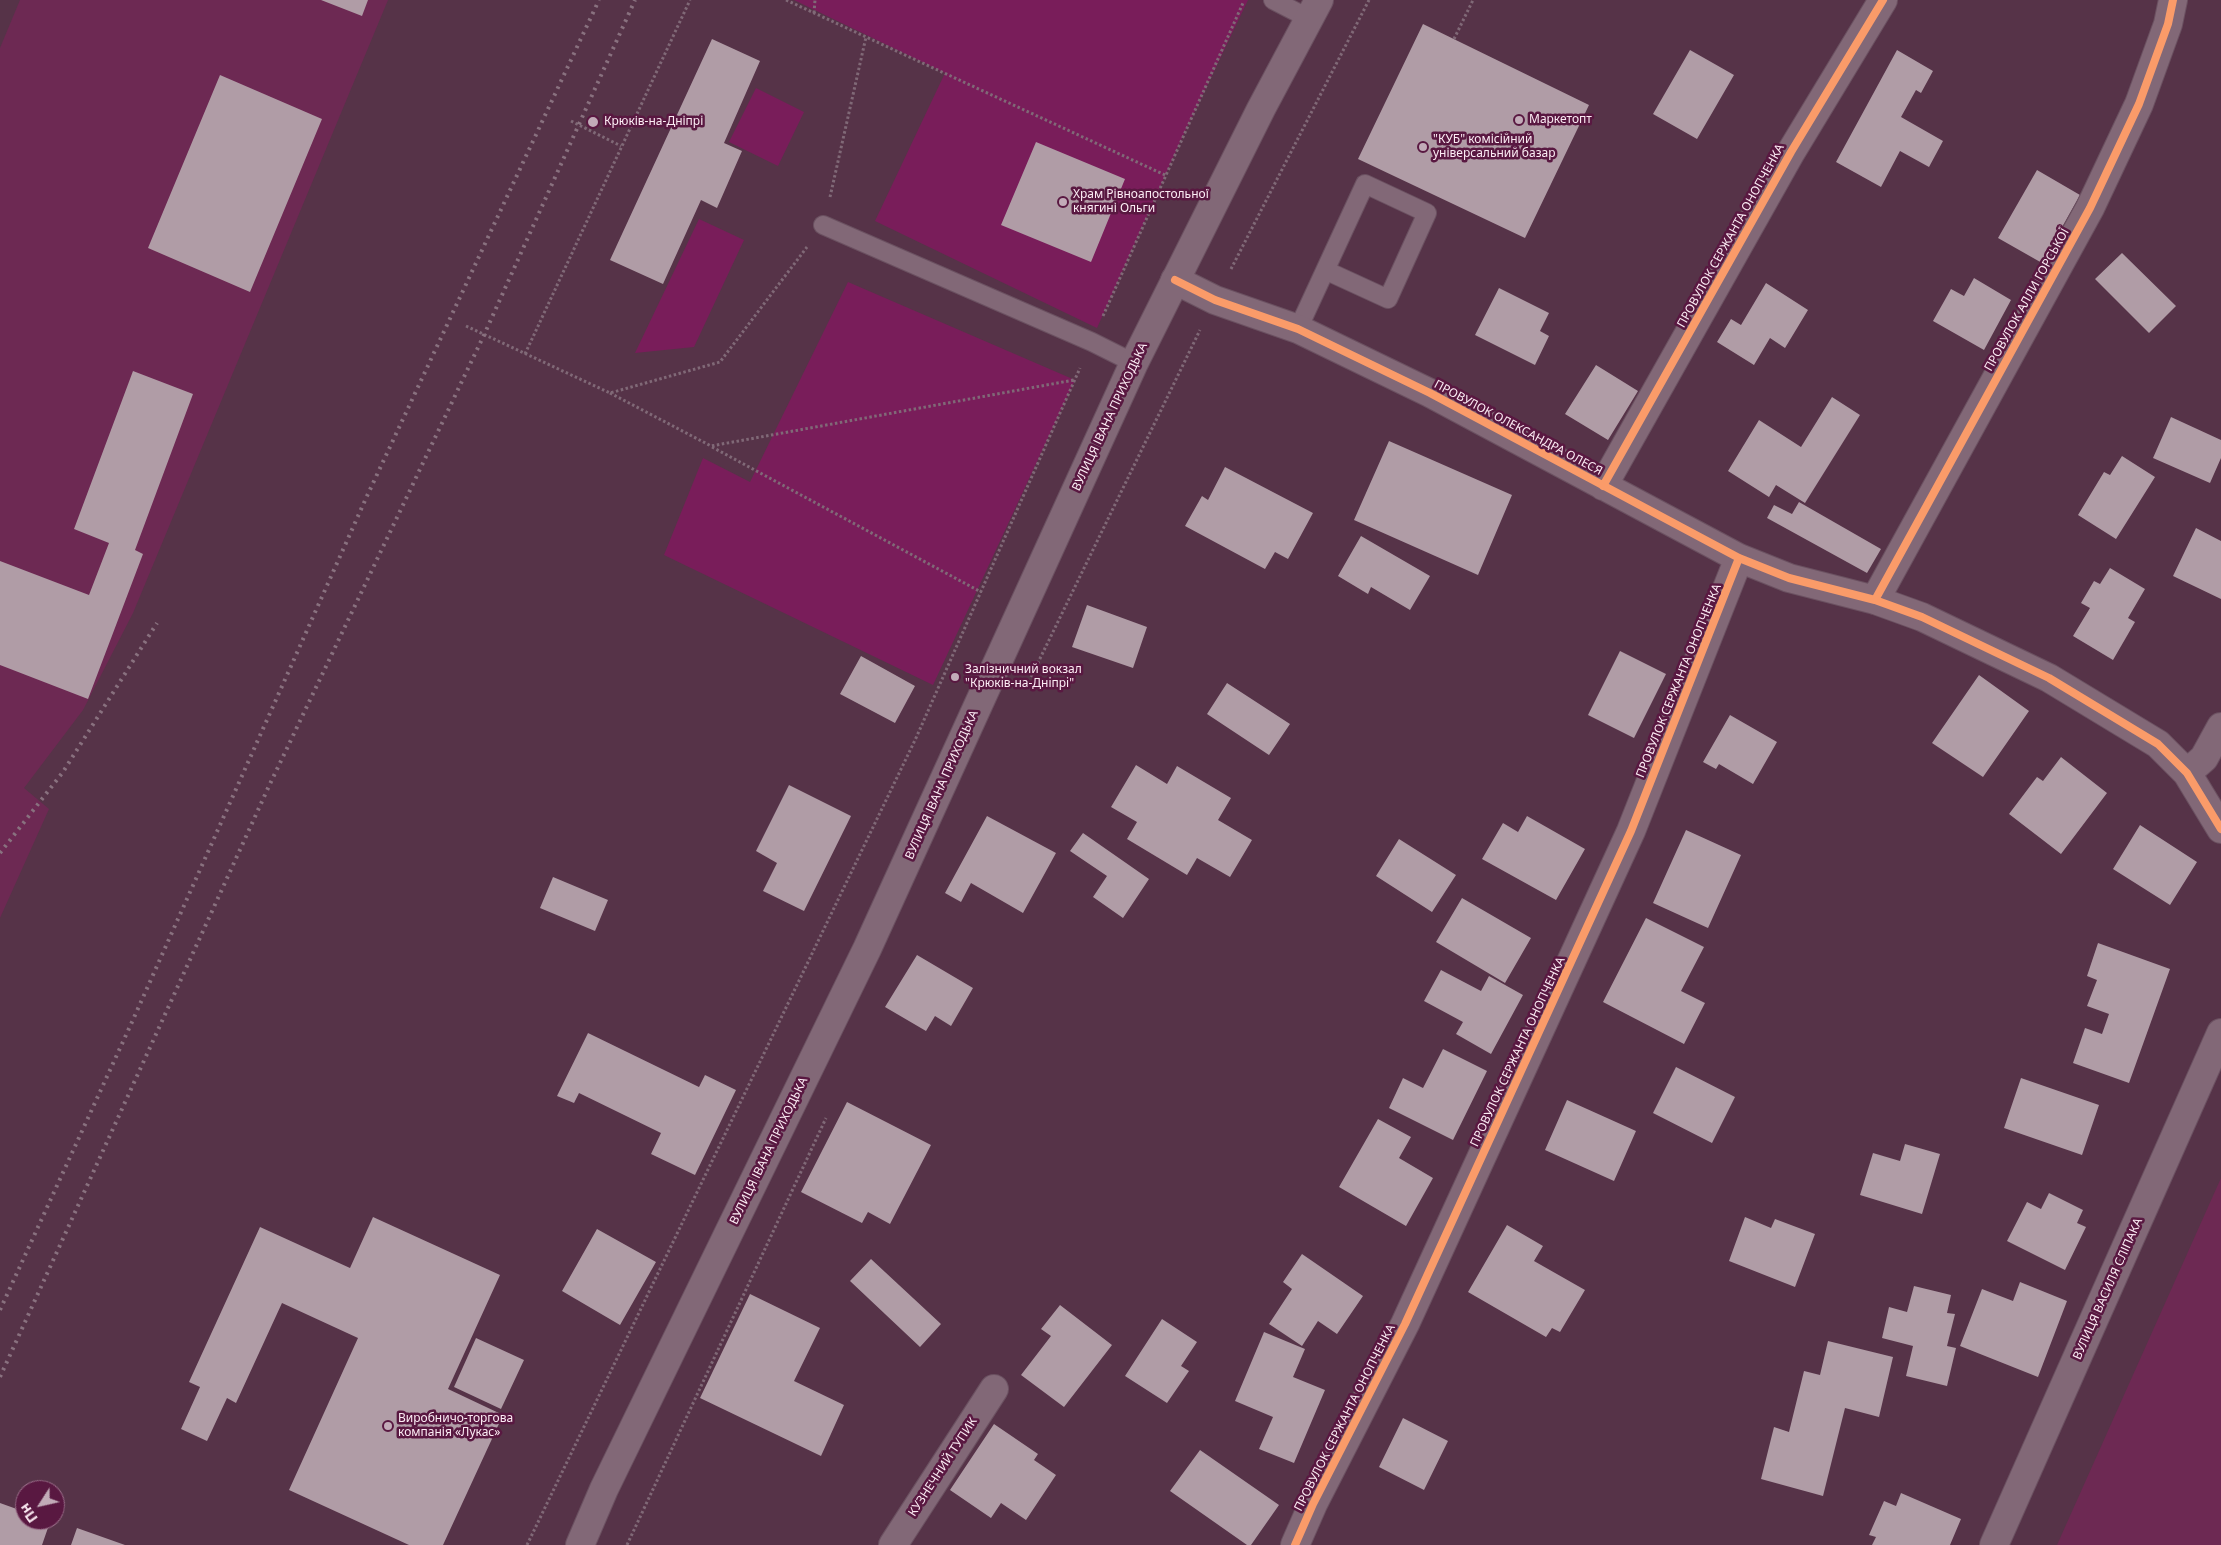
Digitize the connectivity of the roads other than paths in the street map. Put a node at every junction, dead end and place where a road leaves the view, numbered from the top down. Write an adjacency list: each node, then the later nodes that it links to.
1 (1273, 0): 4 (lane)
2 (1883, 0): 10 (street, ПРОВУЛОК СЕРЖАНТА ОНОПЧЕНКА)
3 (2173, 0): 12 (street, ПРОВУЛОК АЛЛИ ГОРСЬКОЇ)
4 (1315, 10): 7 (street, ВУЛИЦЯ ІВАНА ПРИХОДЬКА)
5 (823, 225): 9 (lane)
6 (1327, 271): 6 (lane); 8 (lane)
7 (1175, 280): 8 (street, ПРОВУЛОК ОЛЕКСАНДРА ОЛЕСЯ); 9 (street, ВУЛИЦЯ ІВАНА ПРИХОДЬКА)
8 (1298, 329): 10 (street, ПРОВУЛОК ОЛЕКСАНДРА ОЛЕСЯ)
9 (1134, 363): 18 (street, ВУЛИЦЯ ІВАНА ПРИХОДЬКА)
10 (1602, 486): 11 (street, ПРОВУЛОК ОЛЕКСАНДРА ОЛЕСЯ)
11 (1740, 558): 12 (street, ПРОВУЛОК ОЛЕКСАНДРА ОЛЕСЯ); 20 (street, ПРОВУЛОК СЕРЖАНТА ОНОПЧЕНКА)
12 (1875, 600): 14 (street, ПРОВУЛОК ОЛЕКСАНДРА ОЛЕСЯ)
13 (2221, 727): 14 (street)
14 (2187, 773): 15 (street, ПРОВУЛОК ОЛЕКСАНДРА ОЛЕСЯ)
15 (2221, 829)
16 (2221, 1033): 21 (street, ВУЛИЦЯ ВАСИЛЯ СЛІПАКА)
17 (994, 1389): 19 (street, КУЗНЕЧНИЙ ТУПИК)
18 (580, 1545)
19 (893, 1545)
20 (1295, 1545)
21 (1994, 1545)

